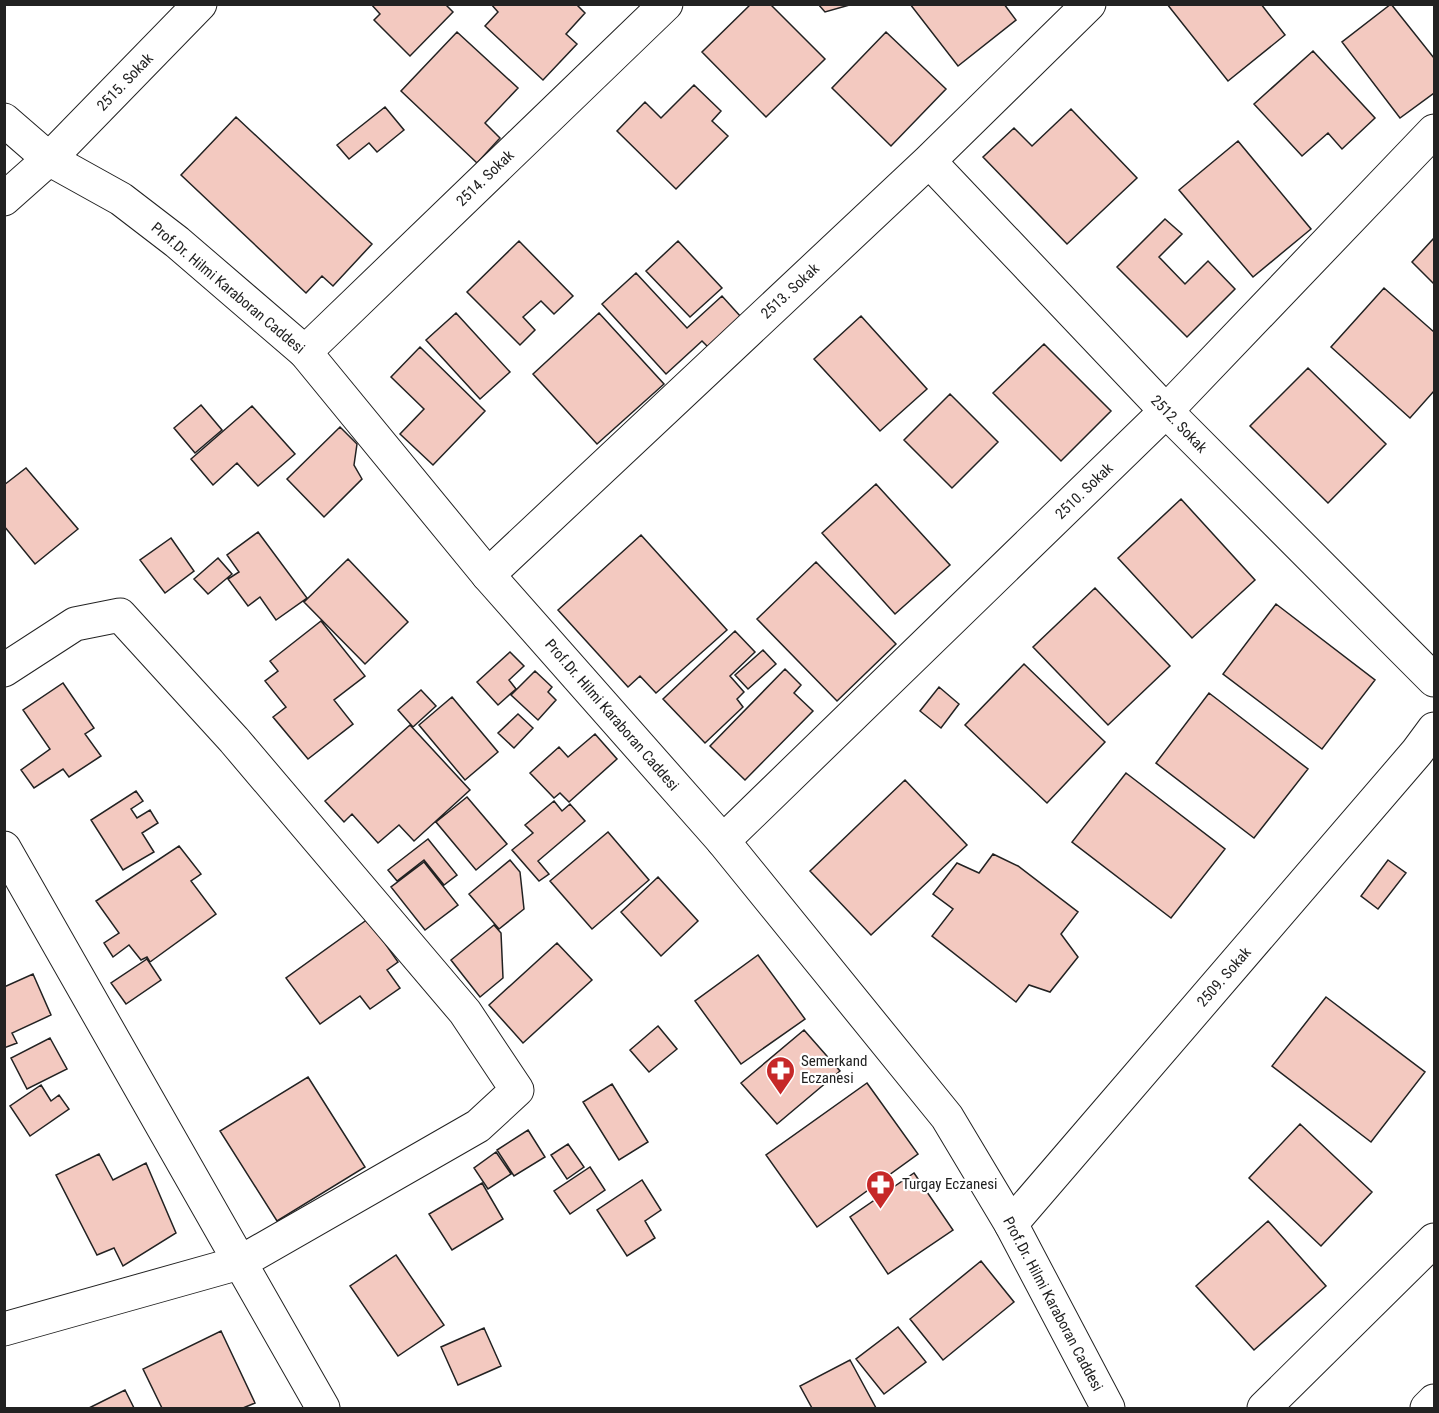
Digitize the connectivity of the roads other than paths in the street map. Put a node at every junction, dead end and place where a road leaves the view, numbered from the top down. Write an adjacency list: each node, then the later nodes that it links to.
1 (200, 4): 6 (street, 2515. Sokak)
2 (666, 4): 9 (street, 2514. Sokak)
3 (1089, 4): 7 (street, 2513. Sokak)
4 (4, 120): 6 (street, Prof.Dr. Hilmi Karaboran Caddesi)
5 (1434, 131): 10 (street, 2510. Sokak)
6 (49, 159): 8 (street, 2515. Sokak); 9 (street, Prof.Dr. Hilmi Karaboran Caddesi)
7 (929, 161): 10 (street, 2512. Sokak); 11 (street, 2513. Sokak)
8 (4, 200)
9 (305, 352): 11 (street, Prof.Dr. Hilmi Karaboran Caddesi)
10 (1166, 411): 13 (street, 2512. Sokak); 15 (street, 2510. Sokak)
11 (488, 575): 15 (street, Prof.Dr. Hilmi Karaboran Caddesi)
12 (4, 670): 19 (street)
13 (1434, 681)
14 (1429, 751): 17 (street, 2509. Sokak)
15 (723, 841): 17 (street, Prof.Dr. Hilmi Karaboran Caddesi)
16 (4, 848): 19 (street)
17 (1011, 1224): 23 (street, Prof.Dr. Hilmi Karaboran Caddesi)
18 (1434, 1240): 24 (street)
19 (238, 1263): 20 (street); 22 (street)
20 (4, 1329)
21 (1434, 1401): 25 (street)
22 (323, 1408)
23 (1108, 1408)
24 (1264, 1408)
25 (1427, 1408)

